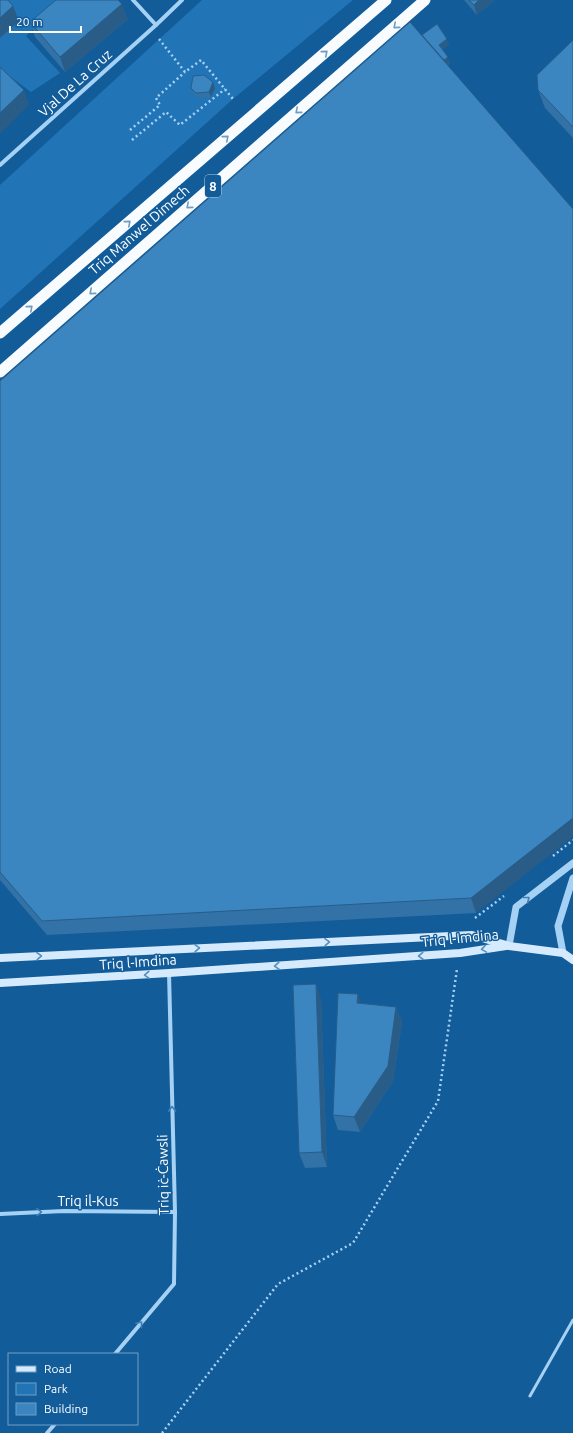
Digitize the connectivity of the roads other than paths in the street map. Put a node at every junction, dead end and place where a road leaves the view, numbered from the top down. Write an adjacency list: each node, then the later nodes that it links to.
1 (133, 0): 5 (street)
2 (182, 0): 5 (street, Vjal De La Cruz)
3 (386, 0): 7 (highway, Triq Manwel Dimech / 8, one-way to 3)
4 (425, 0): 8 (highway, Triq Manwel Dimech / 8, one-way to 8)
5 (156, 25): 6 (street, Vjal De La Cruz)
6 (0, 166)
7 (0, 333)
8 (0, 372)
9 (573, 863): 11 (street, one-way to 9)
10 (573, 878): 12 (street)
11 (509, 946): 12 (main road); 13 (main road, Triq l-Imdina, one-way to 11); 15 (main road, Triq l-Imdina, one-way to 15)
12 (563, 953): 14 (main road)
13 (0, 958)
14 (573, 960)
15 (169, 973): 16 (main road, Triq l-Imdina, one-way to 16); 17 (street, Triq iċ-Ċawsli, one-way to 15)
16 (0, 983)
17 (175, 1212): 18 (street, Triq il-Kus, one-way to 17); 20 (street, Triq iċ-Ċawsli, one-way to 17)
18 (0, 1214)
19 (573, 1320): 21 (lane)
20 (116, 1353)
21 (530, 1396)
22 (54, 1425): 23 (street)
23 (47, 1433)

